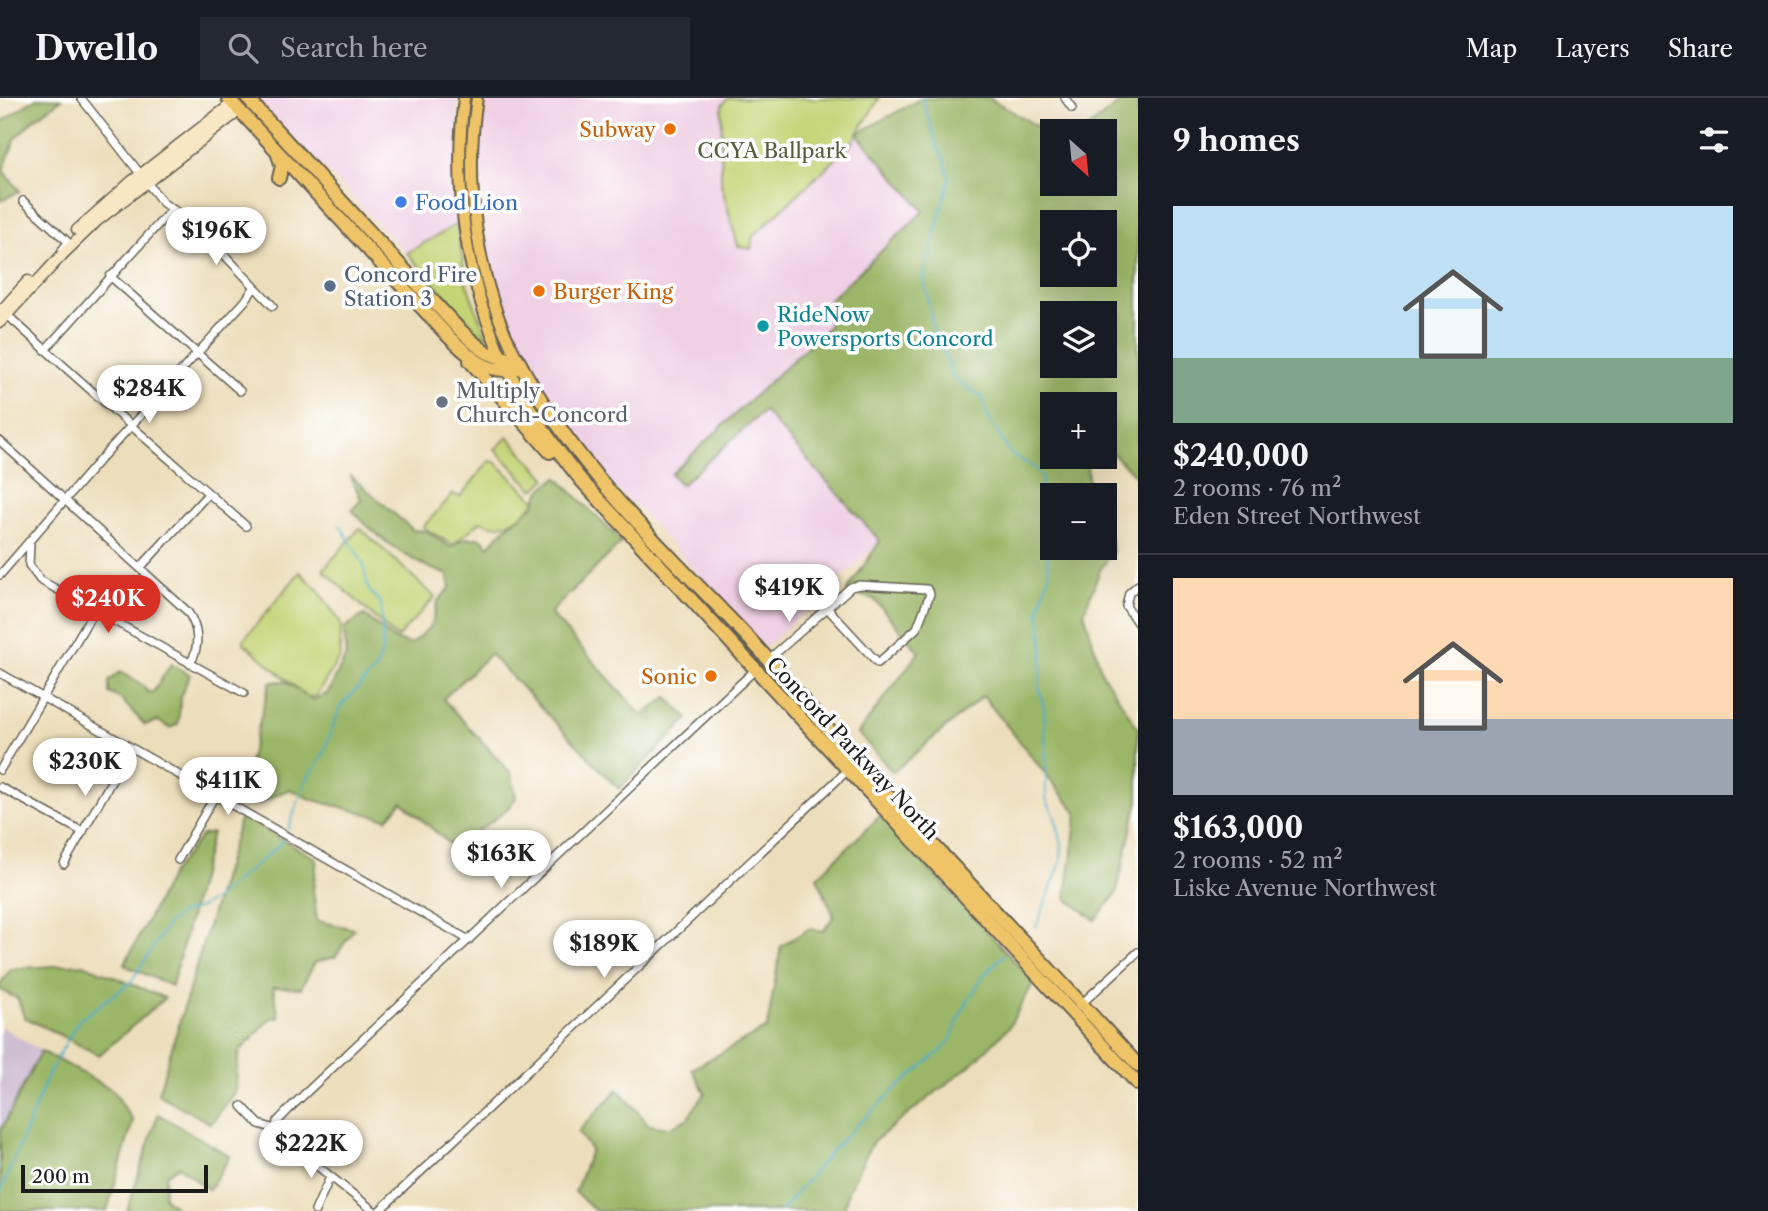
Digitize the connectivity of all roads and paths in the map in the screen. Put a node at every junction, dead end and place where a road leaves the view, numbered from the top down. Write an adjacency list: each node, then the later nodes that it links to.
1 (81, 98): 7 (street)
2 (464, 98): 21 (main road)
3 (477, 98): 20 (main road)
4 (1065, 98): 6 (street)
5 (242, 101): 7 (main road); 11 (highway); 11 (highway)
6 (1072, 108)
7 (144, 177): 9 (street); 10 (main road); 12 (main road)
8 (23, 201): 10 (street)
9 (172, 209): 13 (street); 14 (street)
10 (66, 241): 12 (street); 16 (main road)
11 (387, 261): 17 (highway); 21 (highway)
12 (52, 265): 16 (main road)
13 (110, 276): 18 (street); 19 (street)
14 (254, 288): 15 (street); 19 (street)
15 (273, 306)
16 (2, 314): 18 (street)
17 (449, 337): 21 (highway); 25 (highway)
18 (45, 350): 23 (street)
19 (196, 352): 22 (street); 23 (street)
20 (519, 362): 21 (highway); 29 (highway, Concord Parkway North)
21 (506, 365): 25 (highway, Concord Parkway North)
22 (240, 391)
23 (130, 426): 26 (street); 27 (street)
24 (0, 441): 27 (street)
25 (581, 480): 29 (highway, Concord Parkway North)
26 (208, 494): 28 (street); 31 (street)
27 (64, 500): 30 (street); 31 (street)
28 (246, 526)
29 (651, 547): 34 (highway, Concord Parkway North); 38 (highway, Concord Parkway North)
30 (25, 552): 32 (street); 36 (street)
31 (140, 568): 39 (street)
32 (0, 575)
33 (1138, 585): 37 (street)
34 (688, 597): 38 (highway); 40 (highway, Concord Parkway North)
35 (828, 609): 35 (street); 38 (street)
36 (94, 611): 39 (street); 43 (street)
37 (1138, 624)
38 (768, 660): 44 (highway, Concord Parkway North)
39 (190, 664): 42 (street)
40 (755, 670): 44 (highway); 46 (highway, Concord Parkway North); 53 (street)
41 (0, 673): 43 (street)
42 (244, 693)
43 (42, 697): 45 (street); 47 (street)
44 (809, 709): 46 (highway, Concord Parkway North)
45 (131, 747): 49 (street); 50 (street)
46 (852, 766): 55 (highway, Concord Parkway North); 62 (street)
47 (0, 770)
48 (0, 787): 50 (street)
49 (216, 794): 51 (street); 53 (street)
50 (83, 832): 52 (street)
51 (178, 860)
52 (65, 864)
53 (469, 940): 59 (street)
54 (1138, 952): 55 (street)
55 (1077, 1008): 56 (highway, Concord Parkway North); 57 (highway, Concord Parkway North)
56 (1138, 1065)
57 (1138, 1084)
58 (242, 1105): 59 (street)
59 (275, 1129): 60 (street)
60 (330, 1177): 61 (street); 62 (street)
61 (315, 1211)
62 (377, 1211)

